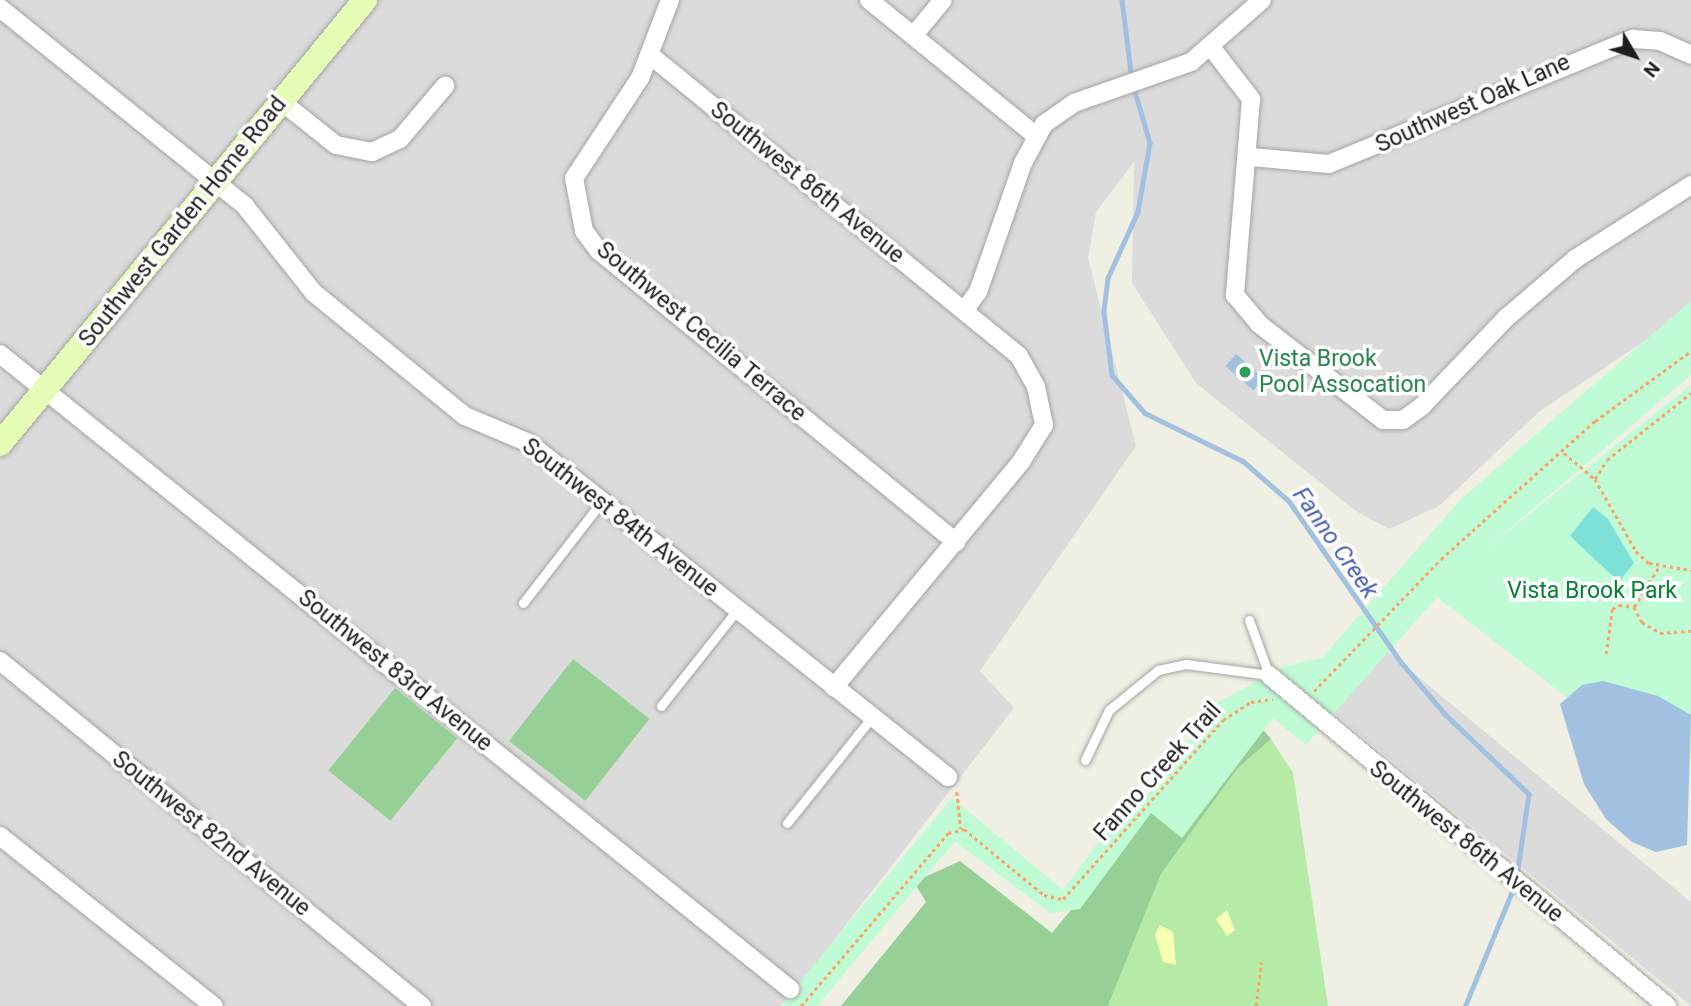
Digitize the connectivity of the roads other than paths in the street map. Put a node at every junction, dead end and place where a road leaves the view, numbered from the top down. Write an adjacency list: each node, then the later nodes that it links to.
1 (365, 0): 12 (main road, Southwest Garden Home Road)
2 (670, 0): 9 (street, Southwest Cecilia Terrace)
3 (869, 0): 7 (street)
4 (943, 0): 7 (street)
5 (1262, 0): 8 (street)
6 (0, 8): 15 (street, Southwest 84th Avenue)
7 (915, 35): 13 (street)
8 (1212, 47): 13 (street); 14 (street)
9 (650, 55): 17 (street, Southwest 86th Avenue); 22 (street, Southwest Cecilia Terrace)
10 (1691, 55): 14 (street, Southwest Oak Lane)
11 (445, 86): 12 (street)
12 (282, 102): 15 (main road, Southwest Garden Home Road)
13 (1035, 135): 17 (street)
14 (1251, 157): 16 (street)
15 (216, 181): 19 (main road, Southwest Garden Home Road); 21 (street, Southwest 84th Avenue)
16 (1691, 185)
17 (964, 311): 22 (street, Southwest 86th Avenue)
18 (0, 354): 19 (street, Southwest 83rd Avenue)
19 (45, 390): 20 (main road, Southwest Garden Home Road); 35 (street, Southwest 83rd Avenue)
20 (0, 444)
21 (602, 501): 23 (lane); 24 (street, Southwest 84th Avenue)
22 (956, 542): 28 (street, Southwest 86th Avenue)
23 (523, 603)
24 (738, 610): 28 (street, Southwest 84th Avenue); 29 (lane)
25 (1249, 620): 27 (lane)
26 (0, 661): 37 (street, Southwest 82nd Avenue)
27 (1269, 675): 31 (lane); 38 (street, Southwest 86th Avenue)
28 (834, 687): 30 (street, Southwest 84th Avenue)
29 (661, 706)
30 (872, 717): 32 (street, Southwest 84th Avenue); 33 (lane)
31 (1086, 760)
32 (948, 777)
33 (787, 823)
34 (0, 836): 36 (street)
35 (790, 989)
36 (214, 1006)
37 (422, 1006)
38 (1667, 1006)

